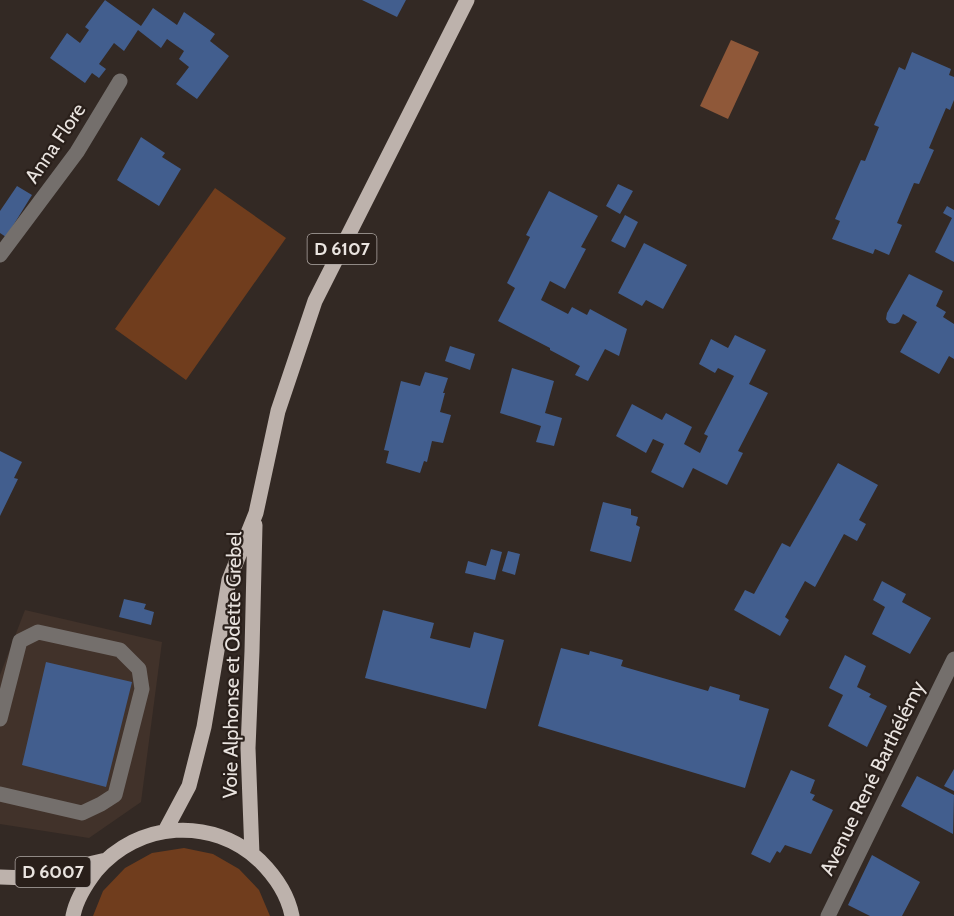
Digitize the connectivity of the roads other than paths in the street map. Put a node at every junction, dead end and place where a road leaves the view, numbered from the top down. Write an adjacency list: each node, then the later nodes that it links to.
1 (467, 0): 4 (main road, Voie Alphonse et Odette Grebel / D 6107)
2 (120, 81): 3 (street, Anna Flore)
3 (0, 255)
4 (256, 513): 8 (main road, Voie Alphonse et Odette Grebel / D 6107); 9 (main road, Voie Alphonse et Odette Grebel / D 6107)
5 (954, 659): 15 (street, Avenue René Barthélémy)
6 (1, 710): 7 (street)
7 (0, 794)
8 (165, 831): 9 (main road); 10 (main road)
9 (252, 854): 12 (main road)
10 (106, 860): 11 (main road, D 6007); 13 (main road)
11 (0, 876)
12 (292, 914): 14 (main road)
13 (73, 916)
14 (307, 916)
15 (828, 916)

